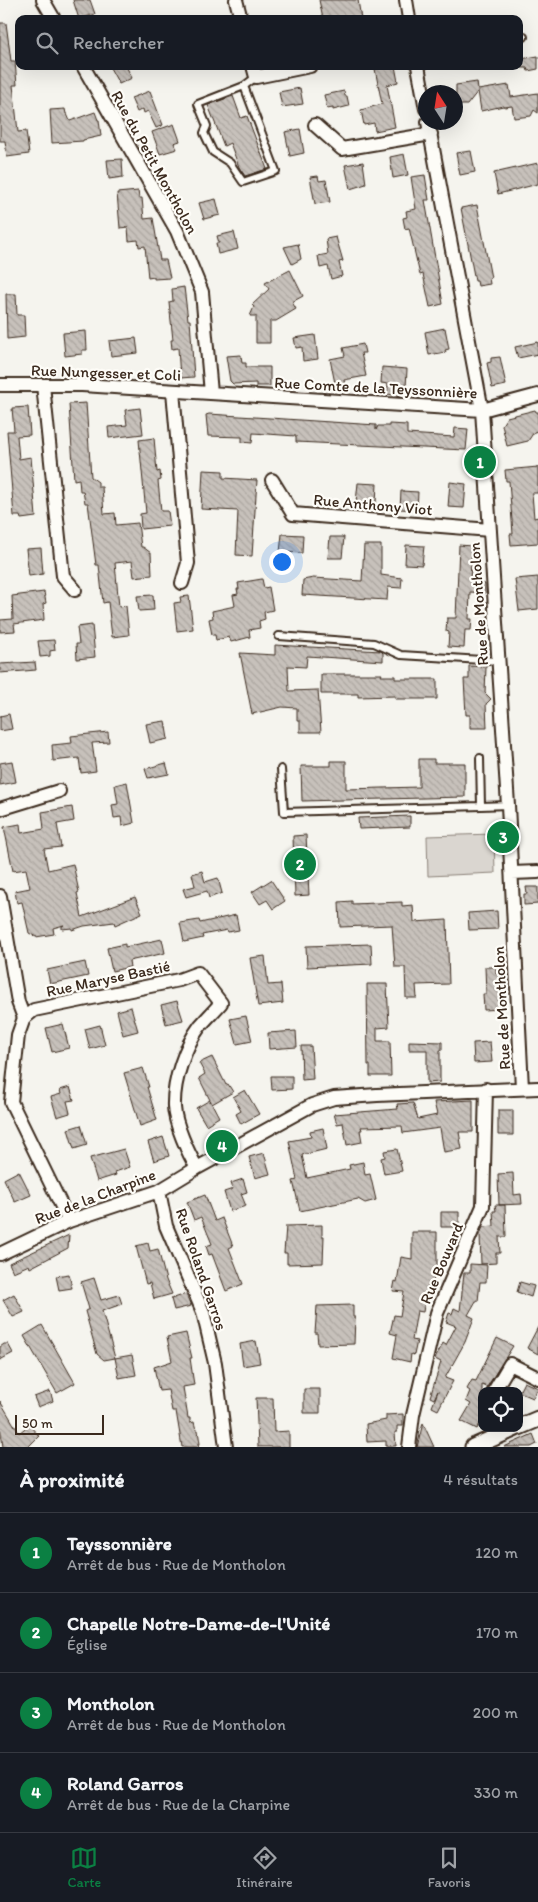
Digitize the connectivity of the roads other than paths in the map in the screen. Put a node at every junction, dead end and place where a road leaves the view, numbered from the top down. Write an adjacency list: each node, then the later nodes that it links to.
1 (43, 0): 4 (street)
2 (236, 0): 5 (street)
3 (406, 0): 6 (street)
4 (52, 15)
5 (240, 15)
6 (409, 15)
7 (85, 70): 19 (street, Rue du Petit Montholon)
8 (273, 70): 10 (street)
9 (419, 70): 11 (street)
10 (254, 72): 12 (lane)
11 (422, 85)
12 (244, 86): 12 (lane)
13 (315, 125): 14 (street)
14 (422, 130)
15 (430, 130): 21 (street, Rue de Montholon)
16 (0, 385): 17 (street, Rue Nungesser et Coli)
17 (43, 385): 18 (street, Rue Nungesser et Coli); 25 (street)
18 (172, 391): 19 (street, Rue Nungesser et Coli); 24 (street)
19 (212, 393): 21 (street, Rue Comte de la Teyssonnière)
20 (538, 396): 21 (street, Rue Comte de la Teyssonnière)
21 (482, 410): 23 (street, Rue de Montholon)
22 (272, 480): 23 (street, Rue Anthony Viot)
23 (490, 530): 27 (street, Rue de Montholon)
24 (182, 583)
25 (75, 590)
26 (280, 636): 27 (lane)
27 (498, 661): 31 (street, Rue de Montholon)
28 (480, 758): 32 (lane)
29 (281, 769): 32 (lane)
30 (59, 791): 33 (street)
31 (508, 805): 32 (lane); 35 (street, Rue de Montholon)
32 (481, 806)
33 (0, 809)
34 (538, 872): 35 (street)
35 (512, 873): 38 (street, Rue de Montholon)
36 (0, 896): 37 (street)
37 (24, 1018): 41 (street, Rue Maryse Bastié); 43 (street)
38 (522, 1088): 39 (street, Rue de la Charpine); 40 (street, Rue de la Charpine)
39 (538, 1088)
40 (486, 1089): 41 (street, Rue de la Charpine); 51 (street, Rue Bouvard)
41 (197, 1168): 42 (street, Rue de la Charpine)
42 (160, 1191): 43 (street, Rue de la Charpine); 50 (street, Rue Roland Garros)
43 (69, 1221): 44 (street, Rue de la Charpine)
44 (0, 1254)
45 (538, 1378): 46 (street)
46 (496, 1387)
47 (538, 1419): 48 (street)
48 (523, 1425)
49 (506, 1432): 52 (street)
50 (226, 1447)
51 (409, 1447)
52 (473, 1447)

